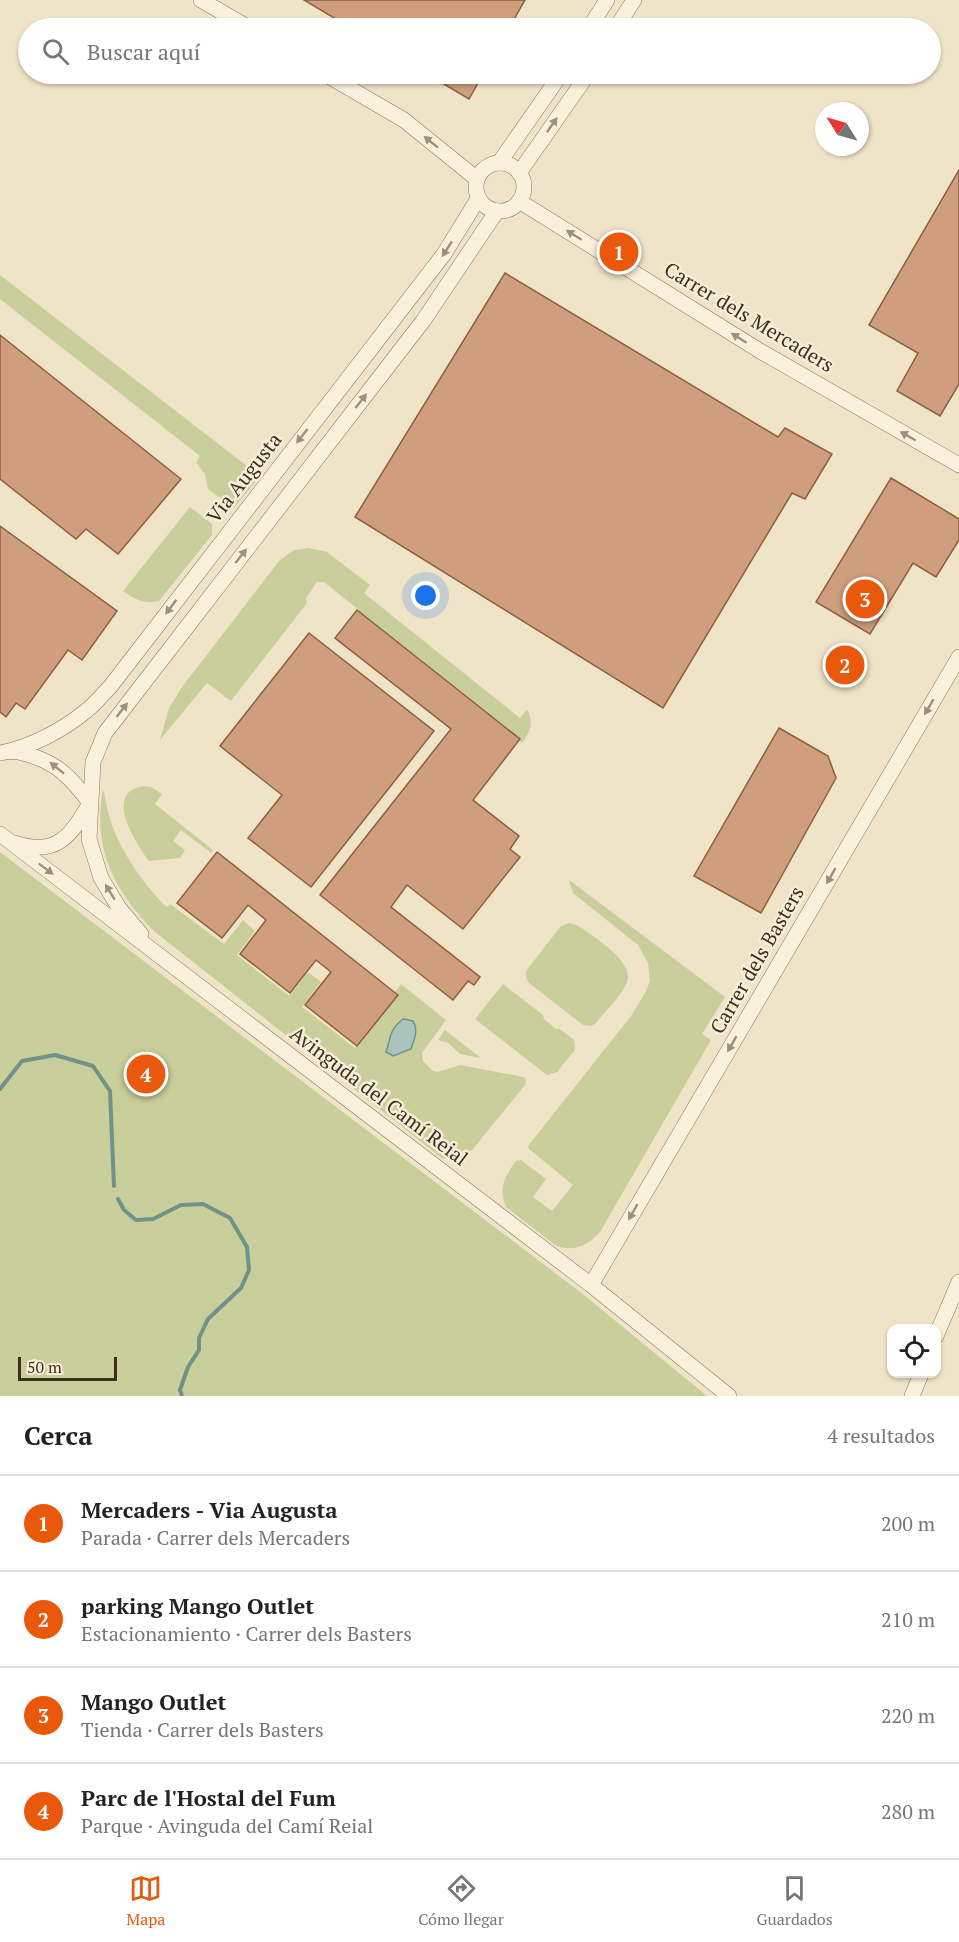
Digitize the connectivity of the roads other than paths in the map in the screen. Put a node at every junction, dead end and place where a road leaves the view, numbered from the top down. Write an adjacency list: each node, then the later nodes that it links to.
1 (201, 0): 4 (street)
2 (607, 0): 5 (street)
3 (634, 0): 6 (street)
4 (232, 18)
5 (595, 18)
6 (622, 18)
7 (342, 84): 12 (street, one-way to 7)
8 (554, 84): 10 (street)
9 (581, 84): 11 (street, one-way to 9)
10 (498, 163): 11 (street); 12 (street)
11 (519, 173): 14 (street)
12 (477, 179): 13 (street)
13 (478, 199): 15 (street); 18 (street, Via Augusta, one-way to 18)
14 (519, 201): 15 (street); 16 (street, Carrer dels Mercaders, one-way to 14)
15 (497, 212): 20 (street, one-way to 15)
16 (959, 465)
17 (959, 657): 24 (street, Carrer dels Basters, one-way to 24)
18 (7, 752): 19 (street, Via Augusta); 20 (street, one-way to 18)
19 (0, 762)
20 (90, 804): 21 (street); 22 (street, one-way to 20)
21 (3, 834): 22 (street, Avinguda del Camí Reial, one-way to 22)
22 (158, 955): 24 (street, Avinguda del Camí Reial)
23 (959, 1282): 25 (street)
24 (591, 1284): 27 (street, Avinguda del Camí Reial)
25 (941, 1324)
26 (919, 1378): 28 (street)
27 (729, 1396)
28 (912, 1396)

